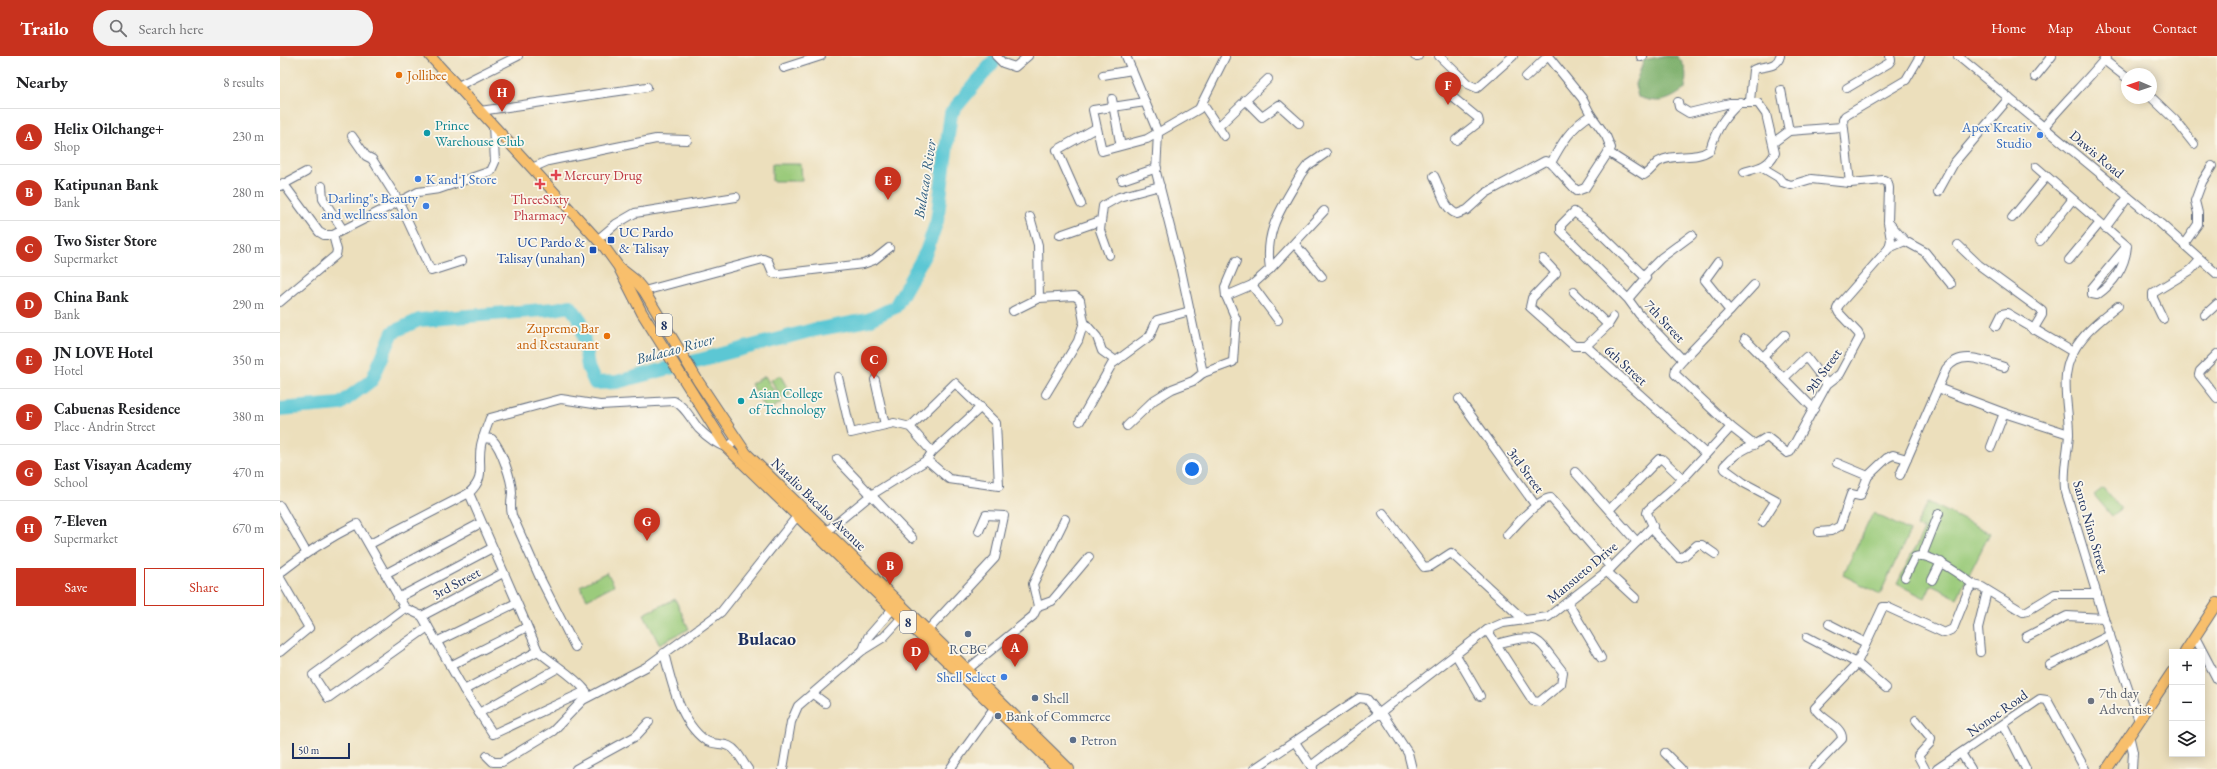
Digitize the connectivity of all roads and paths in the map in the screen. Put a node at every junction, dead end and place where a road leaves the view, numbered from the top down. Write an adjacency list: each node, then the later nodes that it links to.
1 (430, 56): 25 (main road, Natalio Bacalso Avenue / 8)
2 (518, 56): 25 (street)
3 (821, 56): 17 (street)
4 (996, 56): 5 (street)
5 (1028, 56)
6 (1126, 56): 18 (street)
7 (1439, 56): 24 (street)
8 (1513, 56): 24 (street)
9 (1548, 56): 21 (street); 39 (street)
10 (1780, 56): 31 (street)
11 (1890, 56): 27 (street)
12 (1920, 56): 44 (street)
13 (2052, 56): 22 (street)
14 (1225, 57): 36 (street)
15 (1961, 57): 29 (street, Dawis Road)
16 (2105, 58): 19 (street); 43 (street)
17 (784, 68)
18 (1132, 70): 20 (street); 32 (street)
19 (2121, 73)
20 (1103, 75)
21 (1526, 77)
22 (2036, 77)
23 (1268, 79): 30 (street)
24 (1465, 81): 51 (street)
25 (458, 86): 38 (main road, Natalio Bacalso Avenue / 8)
26 (647, 87): 38 (street)
27 (1847, 88)
28 (1781, 90): 46 (street)
29 (2009, 98): 43 (street, Dawis Road); 72 (street)
30 (1245, 100): 40 (street); 42 (street)
31 (1750, 101): 34 (street); 53 (street)
32 (1145, 102): 35 (street); 47 (street)
33 (1678, 102): 34 (street)
34 (1740, 102): 56 (street)
35 (1112, 103): 45 (street); 52 (street)
36 (1202, 103): 42 (street); 47 (street)
37 (2157, 104): 54 (street)
38 (480, 111): 41 (main road, Natalio Bacalso Avenue / 8)
39 (1590, 115): 56 (street); 57 (street)
40 (1299, 123)
41 (493, 125): 60 (main road, Natalio Bacalso Avenue / 8); 75 (street)
42 (1219, 126): 49 (street)
43 (2044, 126): 74 (street, Dawis Road)
44 (1842, 127): 46 (street); 68 (street)
45 (1096, 128): 47 (street); 77 (street)
46 (1789, 131): 53 (street)
47 (1158, 133): 61 (street)
48 (352, 136): 75 (street)
49 (1224, 136)
50 (687, 140): 60 (street)
51 (1456, 140)
52 (1120, 142)
53 (1774, 142): 62 (street)
54 (2194, 144)
55 (1326, 152): 105 (street)
56 (1608, 152): 57 (street)
57 (1551, 163): 65 (street)
58 (2212, 166): 92 (street)
59 (2036, 167): 66 (street)
60 (532, 168): 88 (main road, Natalio Bacalso Avenue / 8)
61 (1157, 168): 67 (street); 71 (street)
62 (1763, 168): 64 (street); 68 (street)
63 (306, 172): 69 (street)
64 (1744, 172)
65 (1434, 176)
66 (2046, 177): 76 (street); 80 (street)
67 (1122, 180)
68 (1850, 183): 82 (street)
69 (281, 185): 85 (street)
70 (322, 186): 84 (street)
71 (1160, 186): 81 (street); 122 (street)
72 (1938, 192)
73 (736, 197): 88 (street)
74 (2128, 197): 83 (street); 92 (street, Dawis Road)
75 (398, 200): 84 (street); 102 (street)
76 (2072, 200): 83 (street); 90 (street)
77 (1081, 204)
78 (1324, 211): 91 (street)
79 (1030, 217): 116 (street)
80 (2012, 218)
81 (1100, 221): 86 (street); 97 (street)
82 (1888, 222): 89 (street); 96 (street)
83 (2102, 226): 94 (street); 100 (street)
84 (343, 230): 85 (street)
85 (333, 235): 118 (street)
86 (1060, 235)
87 (1692, 236): 107 (street)
88 (598, 240): 104 (main road, Natalio Bacalso Avenue / 8)
89 (1905, 241): 96 (street, 9th Street); 109 (street)
90 (2040, 241)
91 (1295, 244): 105 (street); 108 (street)
92 (2184, 244): 101 (street, Dawis Road)
93 (1958, 245): 131 (street)
94 (2127, 246): 94 (street)
95 (890, 248): 112 (street)
96 (1889, 248): 145 (street, 9th Street)
97 (1109, 255)
98 (1543, 259): 134 (street, 6th Street)
99 (1236, 260): 114 (street)
100 (2069, 260)
101 (2200, 260): 106 (street, Dawis Road); 126 (street)
102 (462, 261)
103 (1718, 262): 123 (street)
104 (618, 266): 112 (main road, Natalio Bacalso Avenue / 8); 115 (main road, Natalio Bacalso Avenue / 8)
105 (1270, 269): 110 (street)
106 (2217, 274)
107 (1644, 275): 117 (street); 117 (street, 7th Street)
108 (1322, 277)
109 (1951, 284)
110 (1252, 285): 114 (street); 127 (street)
111 (1754, 285): 123 (street)
112 (644, 291): 115 (main road); 160 (main road, Natalio Bacalso Avenue / 8)
113 (1574, 292): 129 (street)
114 (1226, 296): 141 (street)
115 (634, 298): 163 (main road, Natalio Bacalso Avenue / 8)
116 (1039, 298): 121 (street); 128 (street)
117 (1628, 299): 138 (street, 7th Street)
118 (280, 302)
119 (2217, 304): 124 (street)
120 (2118, 306): 135 (street, Santo Nino Street)
121 (1013, 311)
122 (1190, 311): 139 (street); 141 (street)
123 (1730, 311): 138 (street)
124 (2205, 315)
125 (1614, 317): 129 (street)
126 (2163, 319)
127 (1278, 320)
128 (1084, 322): 139 (street); 147 (street)
129 (1608, 325): 134 (street)
130 (1996, 326): 131 (street)
131 (2033, 330): 135 (street)
132 (1785, 335): 137 (street)
133 (1745, 339): 137 (street)
134 (1586, 346): 165 (street, 6th Street)
135 (2073, 352): 158 (street, Santo Nino Street)
136 (2217, 354): 148 (street)
137 (1763, 357): 143 (street)
138 (1683, 360): 157 (street, 7th Street)
139 (1116, 361): 153 (street)
140 (2004, 367): 146 (street)
141 (1203, 373): 155 (street)
142 (838, 377): 154 (street)
143 (1784, 378): 145 (street); 151 (street)
144 (875, 380): 154 (street)
145 (1828, 384): 151 (street, 9th Street)
146 (1938, 388): 152 (street); 167 (street)
147 (1046, 394)
148 (2217, 398)
149 (1459, 399): 177 (street, 3rd Street)
150 (981, 408): 156 (street); 164 (street); 168 (street)
151 (1814, 409): 161 (street, 9th Street)
152 (2004, 414): 158 (street); 162 (street)
153 (1080, 421)
154 (886, 425): 156 (street)
155 (1127, 426)
156 (910, 427): 164 (street)
157 (1731, 427): 161 (street, 7th Street); 165 (street)
158 (2069, 434): 208 (street, Santo Nino Street)
159 (483, 438): 163 (street); 174 (street); 233 (street)
160 (736, 440): 163 (street); 188 (main road, Natalio Bacalso Avenue / 8)
161 (1754, 445): 183 (street)
162 (1991, 447)
163 (727, 448): 181 (main road, Natalio Bacalso Avenue / 8)
164 (932, 452): 168 (street)
165 (1706, 454): 173 (street)
166 (837, 459): 175 (street)
167 (1907, 459): 171 (street); 172 (street)
168 (927, 460): 175 (street)
169 (1837, 463): 172 (street)
170 (1575, 472): 178 (street)
171 (1900, 474)
172 (1868, 476): 187 (street)
173 (1683, 479): 178 (street); 185 (street)
174 (469, 493): 184 (street); 192 (street)
175 (871, 495): 188 (street); 190 (street)
176 (280, 506): 194 (street)
177 (1536, 506): 189 (street); 199 (street, 3rd Street)
178 (1609, 510): 191 (street)
179 (1383, 513): 220 (street)
180 (1939, 513): 196 (street)
181 (798, 515): 188 (main road, Natalio Bacalso Avenue / 8); 239 (street)
182 (1065, 519): 215 (street)
183 (1762, 522)
184 (481, 523): 193 (street); 202 (street)
185 (1651, 528): 191 (street, Mansueto Drive); 195 (street)
186 (979, 531): 224 (street)
187 (1819, 532)
188 (824, 533): 214 (main road, Natalio Bacalso Avenue / 8)
189 (1506, 535)
190 (912, 538)
191 (1637, 542): 199 (street, Mansueto Drive)
192 (370, 544): 194 (street); 202 (street)
193 (492, 548): 201 (street); 209 (street)
194 (306, 552): 200 (street)
195 (1715, 554)
196 (1922, 556): 198 (street); 203 (street)
197 (1089, 557): 215 (street)
198 (1941, 562): 205 (street); 206 (street)
199 (1608, 570): 210 (street, 3rd Street); 212 (street, Mansueto Drive)
200 (280, 573)
201 (503, 573): 211 (street); 218 (street, 3rd Street)
202 (385, 574): 209 (street)
203 (1905, 577)
204 (280, 578): 237 (street)
205 (1932, 580)
206 (1974, 586): 207 (street); 231 (street)
207 (1987, 591): 208 (street); 238 (street)
208 (2096, 594): 219 (street, Santo Nino Street)
209 (398, 598): 216 (street)
210 (1635, 598)
211 (516, 603): 223 (street); 230 (street)
212 (1568, 603): 220 (street, Mansueto Drive); 241 (street)
213 (2217, 603): 229 (main road)
214 (896, 605): 217 (main road, Natalio Bacalso Avenue / 8); 235 (street)
215 (1038, 606): 246 (street)
216 (405, 608): 218 (street); 222 (street)
217 (905, 614): 224 (main road, Natalio Bacalso Avenue / 8); 235 (street); 254 (main road, Natalio Bacalso Avenue / 8)
218 (422, 616): 222 (street)
219 (2104, 618): 226 (street, Santo Nino Street); 228 (street)
220 (1524, 620): 225 (street, Mansueto Drive)
221 (1829, 624): 231 (street)
222 (428, 627): 230 (street)
223 (527, 627): 236 (street); 244 (street)
224 (928, 630): 246 (main road, Natalio Bacalso Avenue / 8)
225 (1486, 630): 232 (street); 240 (street, Mansueto Drive)
226 (2110, 635): 243 (street); 258 (street, Santo Nino Street)
227 (1807, 637): 242 (street)
228 (2026, 637)
229 (2195, 637): 234 (main road); 248 (street)
230 (436, 642): 244 (street)
231 (1866, 643): 242 (street)
232 (1496, 644): 232 (street)
233 (575, 647)
234 (2187, 649)
235 (863, 650): 251 (street)
236 (538, 651): 245 (street); 250 (street)
237 (280, 652)
238 (1980, 652)
239 (664, 653): 265 (street); 268 (street)
240 (1456, 655): 252 (street); 256 (street, Mansueto Drive)
241 (1601, 658)
242 (1857, 663): 249 (street); 276 (street)
243 (2050, 665)
244 (450, 666): 250 (street)
245 (558, 668): 255 (street); 255 (street)
246 (968, 669): 254 (main road, Natalio Bacalso Avenue / 8)
247 (2169, 676): 258 (main road)
248 (2217, 679)
249 (1886, 688)
250 (464, 690): 255 (street)
251 (812, 694): 253 (street); 269 (street)
252 (1480, 696)
253 (825, 703)
254 (997, 704): 270 (street); 271 (main road, Natalio Bacalso Avenue / 8); 272 (main road, Natalio Bacalso Avenue / 8)
255 (479, 713)
256 (1381, 714): 262 (street); 266 (street, Mansueto Drive); 274 (street)
257 (1916, 720): 277 (street)
258 (2139, 721): 261 (main road)
259 (649, 722): 267 (street)
260 (2004, 725): 264 (street, Nonoc Road); 280 (street); 281 (street, Nonoc Road)
261 (2129, 735): 282 (main road); 283 (street)
262 (1295, 742): 266 (street); 273 (street)
263 (1664, 753): 275 (street)
264 (1961, 753): 278 (street, Nonoc Road); 279 (street)
265 (487, 756)
266 (1312, 768)
267 (576, 769)
268 (748, 769)
269 (783, 769)
270 (950, 769)
271 (1058, 769)
272 (1070, 769)
273 (1254, 769)
274 (1412, 769)
275 (1681, 769)
276 (1813, 769)
277 (1925, 769)
278 (1937, 769)
279 (1971, 769)
280 (2026, 769)
281 (2085, 769)
282 (2107, 769)
283 (2132, 769)

